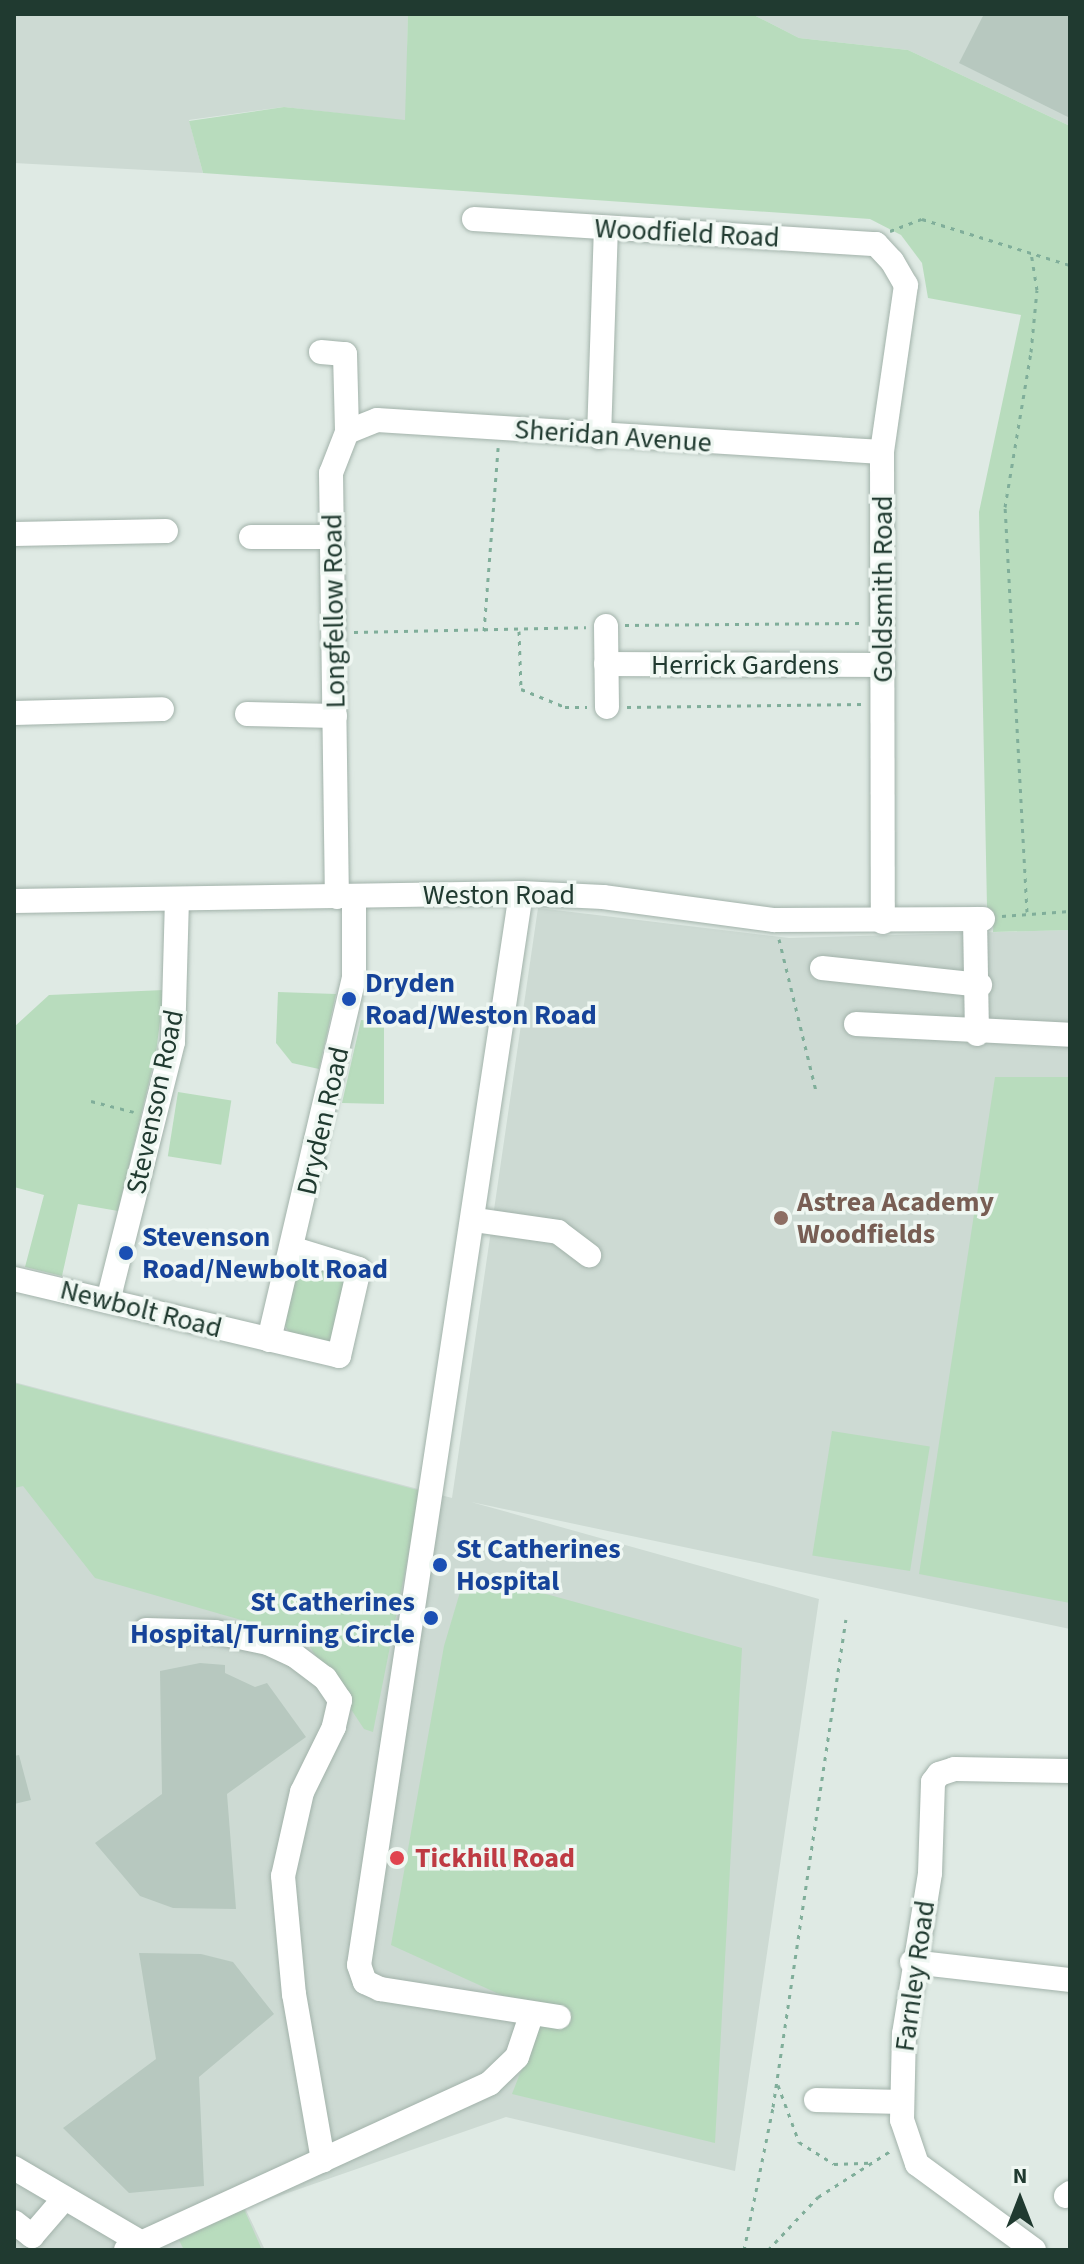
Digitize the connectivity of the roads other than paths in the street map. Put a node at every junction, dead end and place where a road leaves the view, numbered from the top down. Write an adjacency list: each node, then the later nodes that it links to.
1 (474, 219): 2 (street, Woodfield Road)
2 (606, 228): 3 (street, Woodfield Road); 6 (street)
3 (884, 252): 7 (street, Goldsmith Road)
4 (321, 352): 5 (street, Longfellow Road)
5 (347, 432): 6 (street, Sheridan Avenue); 11 (street, Longfellow Road)
6 (599, 437): 7 (street, Sheridan Avenue)
7 (882, 452): 14 (street, Goldsmith Road)
8 (166, 531): 9 (street)
9 (14, 534)
10 (251, 537): 11 (street)
11 (332, 537): 19 (street, Longfellow Road)
12 (606, 626): 13 (street)
13 (606, 664): 14 (street, Herrick Gardens); 15 (street)
14 (883, 665): 24 (street, Goldsmith Road)
15 (607, 707)
16 (162, 709): 17 (street)
17 (14, 713)
18 (247, 714): 19 (street)
19 (335, 716): 21 (street, Longfellow Road)
20 (521, 893): 21 (street, Weston Road); 24 (street, Weston Road); 30 (street)
21 (345, 896): 22 (street, Weston Road); 31 (street, Dryden Road)
22 (177, 899): 23 (street, Weston Road); 34 (street, Stevenson Road)
23 (14, 901)
24 (883, 922): 26 (street, Weston Road)
25 (822, 968): 26 (street)
26 (980, 985): 28 (street)
27 (856, 1024): 28 (street)
28 (977, 1034): 29 (street)
29 (1070, 1035)
30 (475, 1220): 32 (street); 40 (street)
31 (294, 1249): 35 (street, Dryden Road); 35 (street)
32 (589, 1255)
33 (14, 1279): 34 (street, Newbolt Road)
34 (108, 1301): 35 (street, Newbolt Road)
35 (269, 1340)
36 (146, 1630): 44 (street)
37 (1070, 1771): 38 (street, Farnley Road)
38 (912, 1962): 39 (street); 43 (street, Farnley Road)
39 (1070, 1980)
40 (532, 2013): 41 (street); 44 (street)
41 (559, 2017)
42 (816, 2100): 43 (street)
43 (902, 2102): 49 (street, Farnley Road)
44 (323, 2160): 48 (street)
45 (14, 2168): 46 (street)
46 (63, 2200): 47 (street); 48 (street)
47 (14, 2222)
48 (134, 2246)
49 (1034, 2250)

